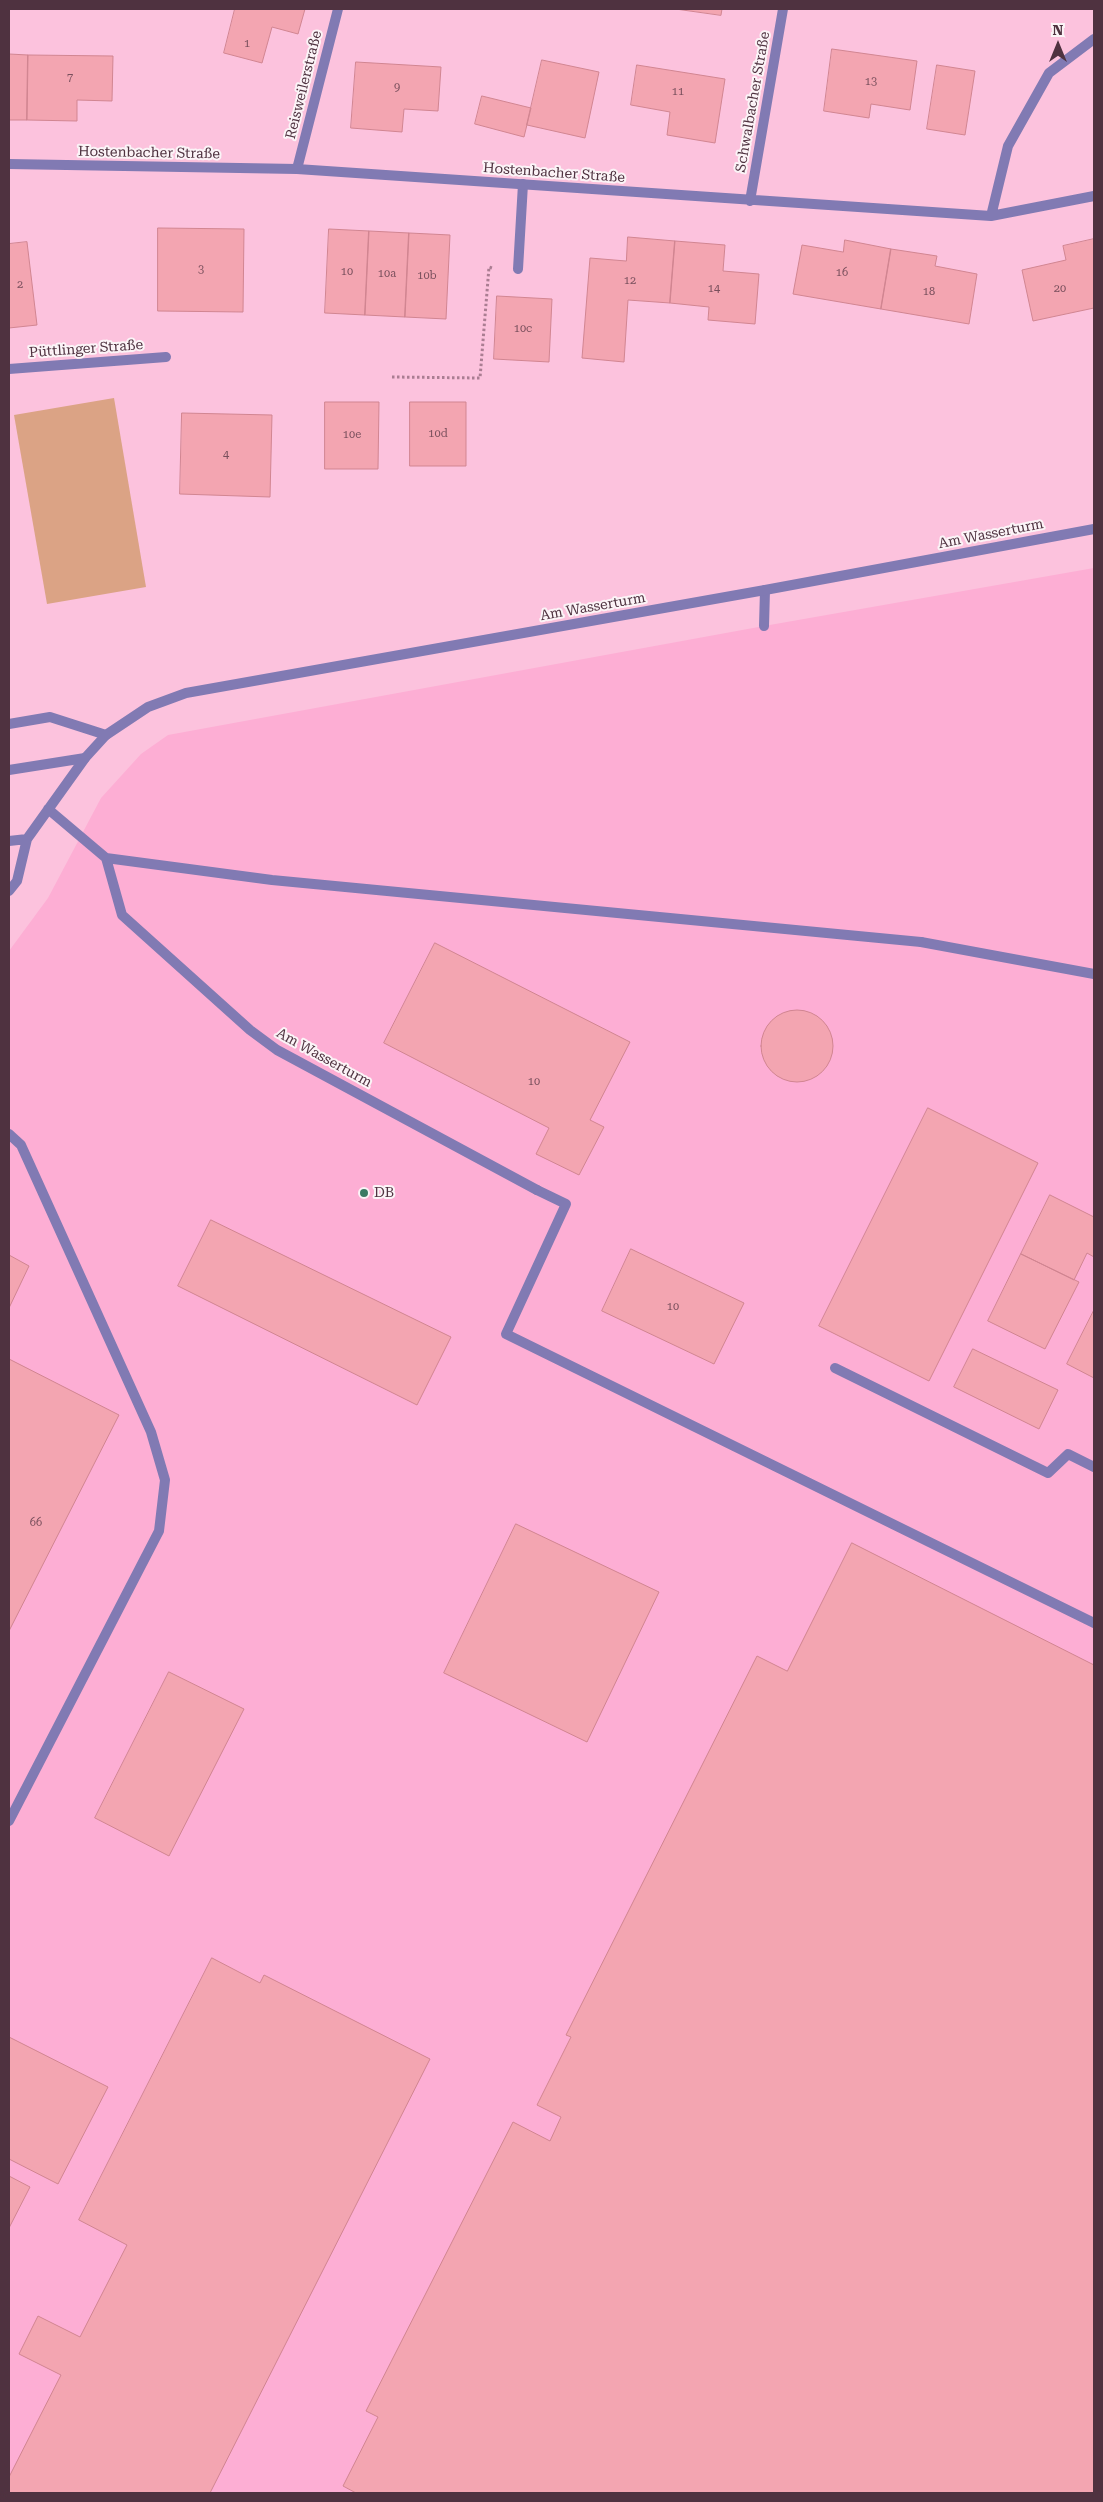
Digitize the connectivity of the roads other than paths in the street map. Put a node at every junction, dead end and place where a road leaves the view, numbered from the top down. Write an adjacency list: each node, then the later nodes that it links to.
1 (338, 9): 5 (street, Reisweilerstraße)
2 (783, 9): 8 (street, Schwalbacher Straße)
3 (1094, 38): 9 (street)
4 (9, 164): 5 (street, Hostenbacher Straße)
5 (297, 169): 6 (street, Hostenbacher Straße)
6 (523, 184): 8 (street, Hostenbacher Straße); 10 (street)
7 (1094, 196): 9 (street, Hostenbacher Straße)
8 (750, 201): 9 (street, Hostenbacher Straße)
9 (991, 216)
10 (518, 269)
11 (166, 357): 12 (street, Püttlinger Straße)
12 (9, 369)
13 (1094, 529): 14 (street, Am Wasserturm)
14 (765, 590): 15 (street); 17 (street, Am Wasserturm)
15 (764, 626)
16 (9, 724): 17 (street)
17 (106, 736): 18 (street, Am Wasserturm)
18 (85, 758): 19 (street); 20 (street, Am Wasserturm)
19 (9, 770)
20 (48, 809): 21 (street, Am Wasserturm); 23 (street)
21 (26, 839): 22 (street); 24 (street, Am Wasserturm)
22 (9, 841)
23 (106, 858): 25 (street); 29 (street, Am Wasserturm)
24 (9, 891)
25 (1094, 974)
26 (9, 1134): 30 (street)
27 (835, 1368): 28 (street)
28 (1094, 1467)
29 (1094, 1623)
30 (9, 1821)

